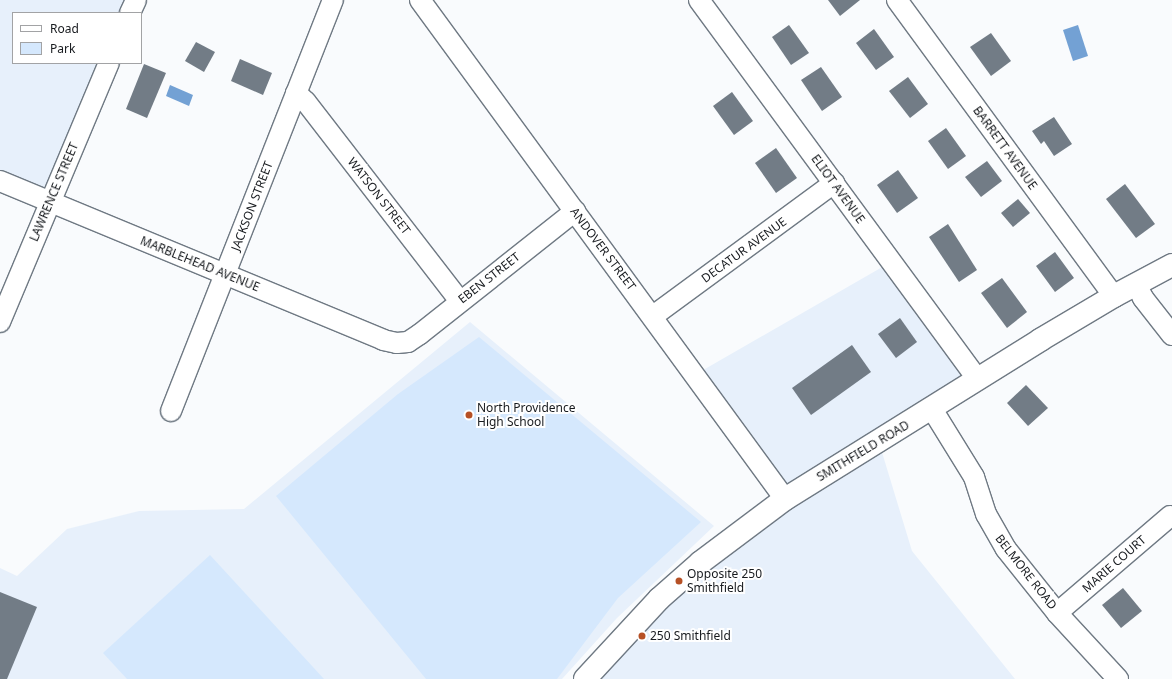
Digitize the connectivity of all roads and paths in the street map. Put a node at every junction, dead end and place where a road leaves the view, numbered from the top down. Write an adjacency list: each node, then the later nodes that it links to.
1 (136, 0): 6 (street)
2 (333, 0): 8 (street, JACKSON STREET)
3 (420, 0): 12 (street, ANDOVER STREET)
4 (699, 0): 10 (street, ELIOT AVENUE)
5 (897, 0): 16 (street, BARRETT AVENUE)
6 (130, 12)
7 (109, 64): 11 (street, LAWRENCE STREET)
8 (296, 93): 14 (street, JACKSON STREET); 17 (street, WATSON STREET)
9 (0, 181): 11 (street, MARBLEHEAD AVENUE)
10 (834, 183): 18 (street, DECATUR AVENUE); 22 (street, ELIOT AVENUE)
11 (50, 202): 14 (street, MARBLEHEAD AVENUE); 19 (street, LAWRENCE STREET)
12 (575, 211): 17 (street, EBEN STREET); 18 (street, ANDOVER STREET)
13 (1172, 265): 15 (main road, SMITHFIELD ROAD)
14 (226, 275): 21 (street, MARBLEHEAD AVENUE); 24 (street, JACKSON STREET)
15 (1136, 284): 16 (main road, SMITHFIELD ROAD); 20 (street)
16 (1114, 296): 22 (main road, SMITHFIELD ROAD)
17 (460, 301): 21 (street, EBEN STREET)
18 (653, 316): 25 (street, ANDOVER STREET)
19 (0, 322)
20 (1172, 335)
21 (402, 343)
22 (977, 378): 23 (main road, SMITHFIELD ROAD)
23 (932, 409): 25 (main road, SMITHFIELD ROAD); 27 (street, BELMORE ROAD)
24 (171, 411)
25 (785, 499): 28 (main road, SMITHFIELD ROAD)
26 (1170, 516): 27 (street, MARIE COURT)
27 (1057, 613): 29 (street, BELMORE ROAD)
28 (585, 679)
29 (1118, 679)

